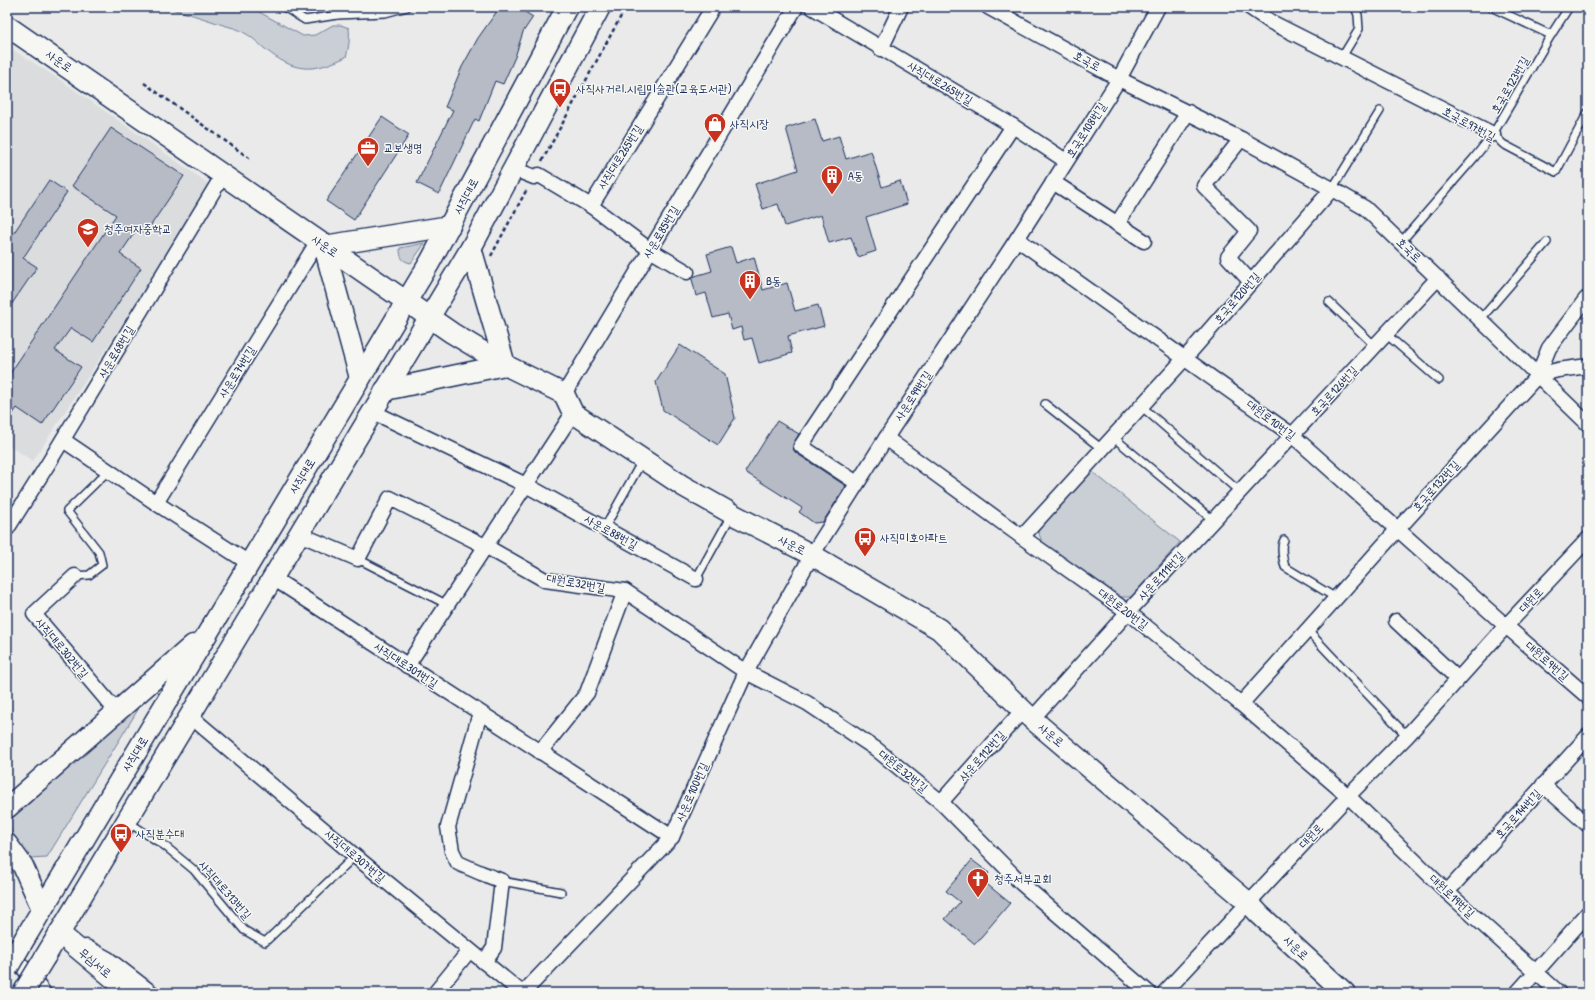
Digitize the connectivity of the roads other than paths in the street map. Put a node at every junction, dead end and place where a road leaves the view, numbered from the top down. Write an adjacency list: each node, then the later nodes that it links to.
1 (284, 7): 16 (lane)
2 (343, 7): 16 (lane)
3 (407, 7): 16 (lane)
4 (567, 7): 35 (street, 사직대로)
5 (600, 7): 29 (street)
6 (713, 7): 33 (street, 사직대로265번길)
7 (796, 7): 42 (street, 사운로85번길)
8 (812, 7): 19 (street, 사직대로265번길)
9 (901, 7): 19 (street)
10 (988, 7): 21 (street, 호국로)
11 (1158, 7): 21 (street, 호국로108번길)
12 (1249, 7): 20 (street, 호국로97번길)
13 (1355, 7): 20 (lane)
14 (1491, 7): 18 (lane)
15 (1569, 7): 18 (lane, 호국로123번길)
16 (337, 15)
17 (7, 26): 30 (street, 사운로)
18 (1551, 35): 26 (lane, 호국로123번길)
19 (881, 48): 25 (street, 사직대로265번길)
20 (1342, 57): 26 (street, 호국로97번길)
21 (1119, 79): 23 (street, 호국로); 28 (street, 호국로108번길)
22 (1380, 111): 32 (lane)
23 (1188, 112): 27 (street, 호국로); 34 (street)
24 (1588, 112): 26 (lane, 호국로97번길)
25 (1013, 126): 28 (street, 사직대로265번길); 73 (street)
26 (1493, 134): 38 (lane, 호국로123번길)
27 (1241, 139): 32 (street, 호국로); 45 (street)
28 (1066, 161): 31 (street, 호국로108번길)
29 (514, 169): 33 (street); 41 (street)
30 (223, 175): 40 (street, 사운로); 69 (street, 사운로68번길)
31 (1053, 182): 34 (street); 36 (street, 호국로108번길)
32 (1332, 188): 38 (street, 호국로); 45 (street, 호국로120번길)
33 (591, 206): 42 (street)
34 (1117, 224): 37 (street)
35 (450, 226): 40 (street); 47 (street, 사직대로)
36 (1017, 239): 53 (street, 대원로10번길); 68 (street, 사운로99번길)
37 (1144, 241)
38 (1401, 242): 44 (street, 호국로)
39 (1547, 242): 50 (lane)
40 (321, 244): 47 (street, 사운로); 57 (street); 76 (street, 사운로74번길)
41 (471, 248): 49 (street); 54 (street)
42 (650, 250): 43 (street); 60 (street, 사운로85번길)
43 (687, 272)
44 (1438, 278): 50 (street, 호국로); 51 (street, 호국로126번길)
45 (1251, 282): 53 (street, 호국로120번길)
46 (1587, 296): 56 (street)
47 (406, 301): 49 (street, 사운로); 57 (street, 사직대로)
48 (1329, 302): 52 (lane)
49 (429, 317): 54 (street, 사운로); 59 (street)
50 (1480, 320): 56 (street, 호국로)
51 (1386, 334): 52 (street, 호국로126번길); 58 (lane)
52 (1375, 346): 66 (street, 호국로126번길)
53 (1186, 357): 62 (street, 호국로120번길); 66 (street, 대원로10번길)
54 (504, 365): 59 (street); 60 (street, 사운로)
55 (1588, 366): 56 (street)
56 (1538, 375): 65 (street, 호국로); 81 (street, 호국로132번길)
57 (360, 378): 89 (street, 사직대로)
58 (1439, 380)
59 (386, 390): 63 (street)
60 (564, 394): 64 (street)
61 (1045, 404): 70 (lane)
62 (1141, 406): 67 (street, 호국로120번길); 75 (lane)
63 (373, 412): 74 (street); 82 (street)
64 (573, 413): 71 (street, 사운로); 74 (street)
65 (1588, 424)
66 (1292, 435): 75 (street, 사운로111번길); 81 (street, 대원로10번길)
67 (1113, 437): 70 (street, 호국로120번길); 78 (lane)
68 (886, 438): 73 (street, 사운로99번길); 83 (street, 대원로20번길)
69 (63, 440): 72 (street); 79 (street, 사운로68번길)
70 (1102, 449): 83 (street, 호국로120번길)
71 (643, 459): 77 (street, 사운로); 80 (lane)
72 (108, 471): 76 (street); 90 (lane, 사직대로302번길)
73 (857, 483): 87 (street, 사운로99번길)
74 (526, 485): 80 (street, 사운로88번길); 86 (street)
75 (1240, 492): 78 (street, 사운로111번길)
76 (156, 504): 89 (street)
77 (732, 514): 87 (street, 사운로); 92 (lane)
78 (1213, 520): 96 (street, 사운로111번길)
79 (7, 529)
80 (604, 529): 92 (street, 사운로88번길)
81 (1398, 529): 94 (street, 호국로132번길); 98 (street, 대원로10번길)
82 (299, 534): 88 (street); 91 (street)
83 (1022, 537): 96 (street, 대원로20번길)
84 (1588, 539): 98 (street, 대원로)
85 (1284, 540): 94 (lane)
86 (487, 547): 88 (street); 93 (street, 대원로32번길); 95 (street)
87 (812, 555): 102 (street, 사운로100번길); 108 (street, 사운로)
88 (358, 559): 95 (lane)
89 (249, 563): 100 (street, 사직대로)
90 (75, 576): 106 (street, 사직대로302번길)
91 (273, 578): 101 (street, 사직대로301번길); 109 (street)
92 (696, 579)
93 (626, 592): 102 (street, 대원로32번길); 112 (street)
94 (1336, 598): 99 (street, 호국로132번길)
95 (448, 605): 101 (street)
96 (1128, 612): 105 (street, 대원로20번길); 108 (street, 사운로111번길)
97 (1396, 622): 103 (street)
98 (1506, 626): 103 (street, 대원로); 104 (street, 대원로9번길)
99 (1307, 630): 105 (street, 호국로132번길); 110 (lane)
100 (207, 634): 106 (street); 126 (street, 사직대로)
101 (407, 666): 107 (street, 사직대로301번길)
102 (746, 672): 115 (street, 대원로32번길); 119 (street, 사운로100번길)
103 (1458, 679): 110 (street, 대원로)
104 (1588, 697)
105 (1242, 704): 114 (street, 대원로20번길)
106 (117, 712): 116 (street)
107 (480, 713): 112 (street, 사직대로301번길); 122 (street)
108 (1027, 715): 115 (street, 사운로112번길); 125 (street, 사운로)
109 (190, 716): 117 (street); 121 (street, 사직대로307번길)
110 (1407, 736): 114 (street, 대원로)
111 (1588, 736): 113 (street, 호국로144번길)
112 (540, 752): 119 (street, 사직대로301번길)
113 (1543, 786): 118 (street); 124 (street, 호국로144번길)
114 (1348, 796): 124 (street, 대원로19번길); 125 (street, 대원로)
115 (941, 802): 140 (street, 대원로32번길)
116 (7, 808)
117 (126, 821): 121 (lane, 사직대로313번길); 128 (street)
118 (1588, 825)
119 (672, 837): 139 (street, 사운로100번길)
120 (7, 844): 126 (street)
121 (355, 856): 130 (street, 사직대로307번길)
122 (502, 881): 123 (lane); 131 (street)
123 (561, 892)
124 (1447, 892): 133 (street, 대원로19번길)
125 (1249, 903): 141 (street, 대원로); 142 (street, 사운로)
126 (42, 909): 132 (street, 사직대로, bridge)
127 (1588, 913): 133 (street)
128 (59, 933): 134 (street, bridge); 136 (street, 무심서로); 137 (street)
129 (7, 948): 135 (street)
130 (469, 951): 131 (street, 사직대로307번길); 138 (street)
131 (484, 962): 139 (street, 사직대로307번길)
132 (7, 969)
133 (1535, 972): 143 (street); 144 (street, 대원로19번길)
134 (24, 993)
135 (44, 993)
136 (131, 993)
137 (152, 993)
138 (435, 993)
139 (522, 993)
140 (1148, 993)
141 (1164, 993)
142 (1345, 993)
143 (1517, 993)
144 (1559, 993)

